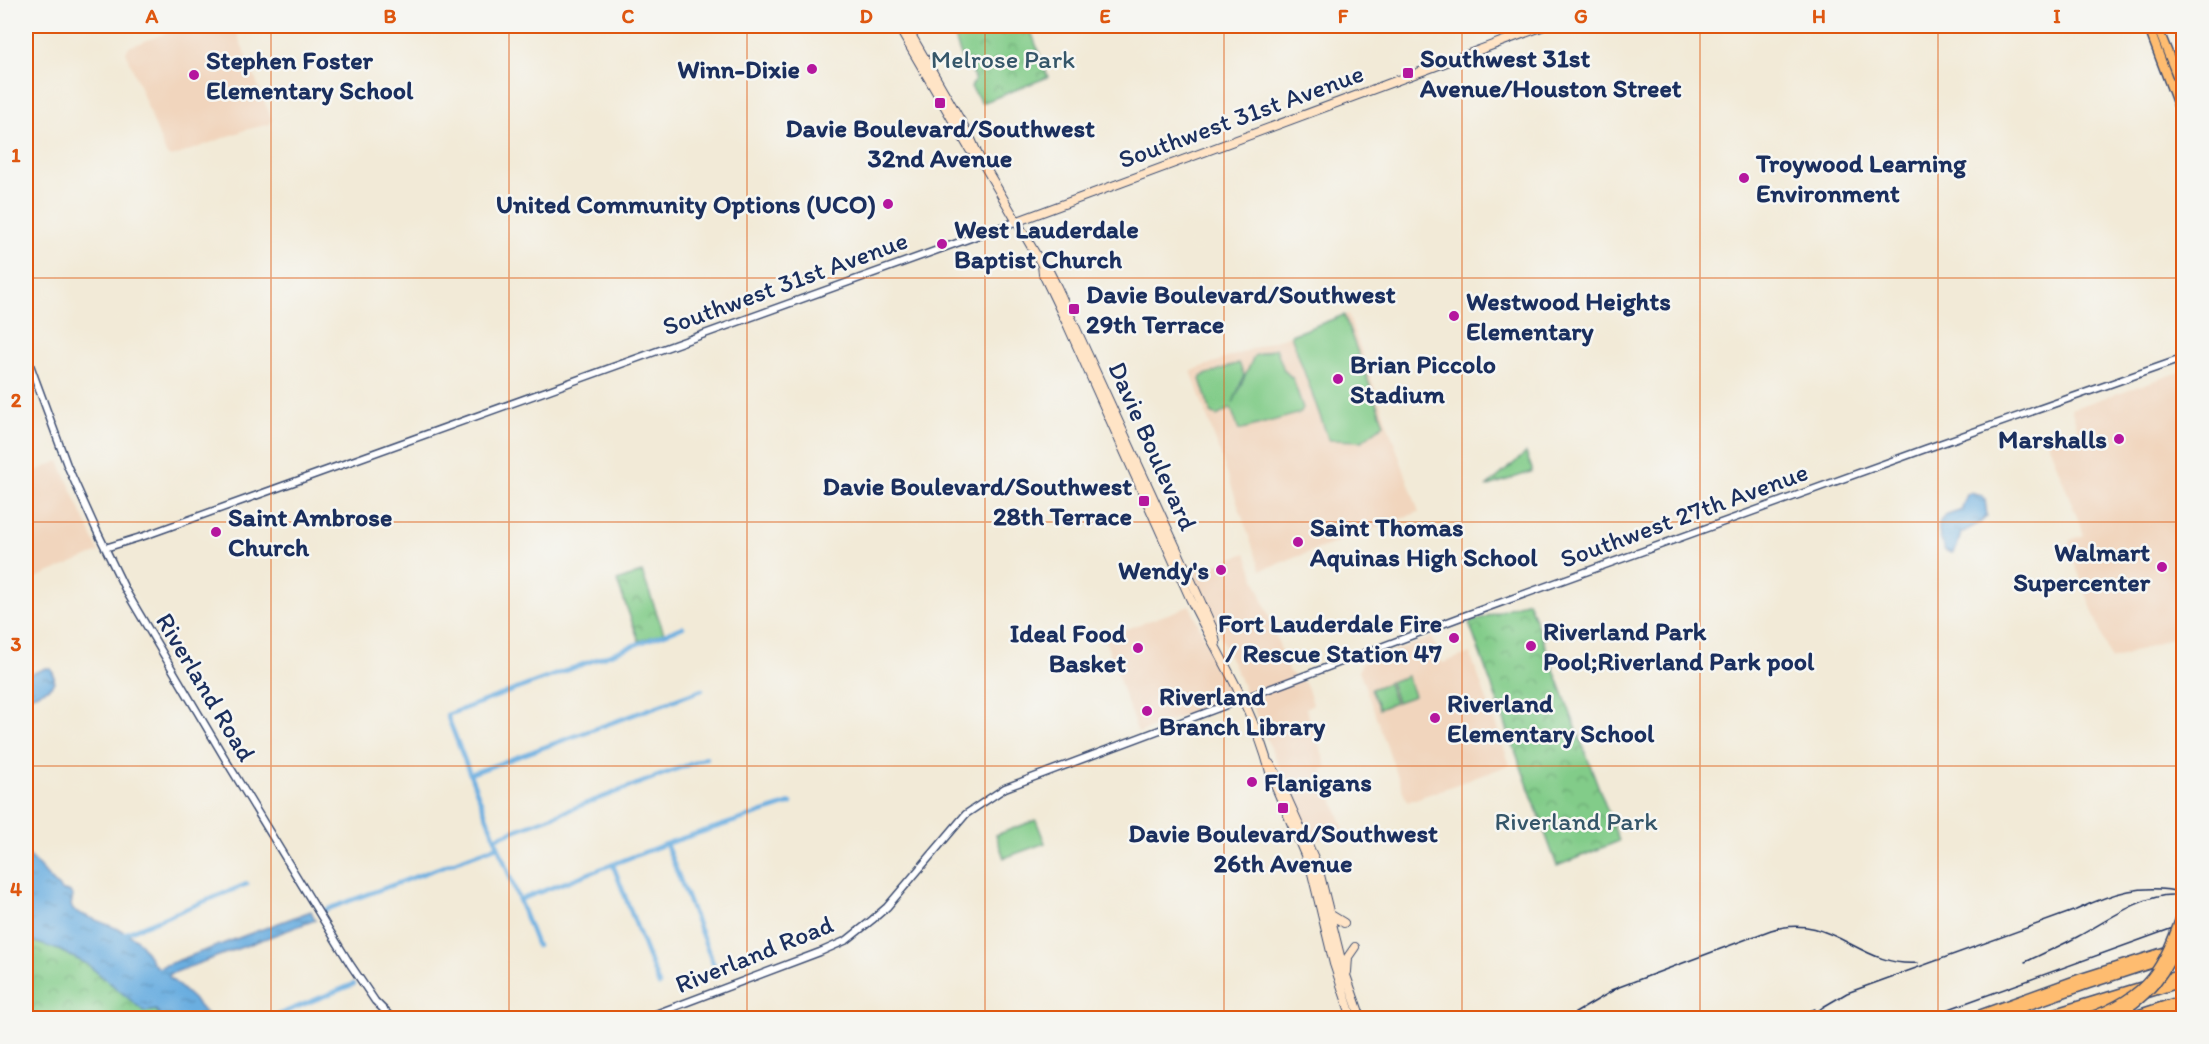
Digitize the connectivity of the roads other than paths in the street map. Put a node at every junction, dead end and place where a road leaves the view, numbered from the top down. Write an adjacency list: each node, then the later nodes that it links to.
1 (898, 26): 8 (main road, Davie Boulevard)
2 (906, 26): 8 (main road, Davie Boulevard)
3 (1544, 26): 9 (main road, Southwest 31st Avenue)
4 (2148, 26): 7 (main road)
5 (2157, 27): 6 (main road)
6 (2184, 93)
7 (2184, 121)
8 (978, 155): 9 (main road, Davie Boulevard)
9 (1017, 221): 10 (main road, Davie Boulevard); 17 (street, Southwest 31st Avenue)
10 (1042, 266): 11 (main road, Davie Boulevard); 12 (main road, Davie Boulevard)
11 (1056, 300): 12 (main road); 15 (main road, Davie Boulevard)
12 (1075, 323): 16 (main road, Davie Boulevard)
13 (26, 354): 17 (street, Riverland Road)
14 (2184, 358): 21 (street, Southwest 27th Avenue)
15 (1116, 431): 16 (main road); 18 (main road, Davie Boulevard)
16 (1131, 448): 19 (main road, Davie Boulevard)
17 (105, 548): 40 (street, Riverland Road)
18 (1181, 578): 19 (main road); 20 (main road, Davie Boulevard)
19 (1198, 596): 20 (main road, Davie Boulevard)
20 (1218, 647): 21 (main road, Davie Boulevard)
21 (1242, 698): 22 (main road, Davie Boulevard); 25 (street, Southwest 27th Avenue)
22 (1267, 760): 23 (main road, Davie Boulevard); 26 (main road, Davie Boulevard)
23 (1301, 843): 24 (main road, Davie Boulevard); 26 (main road)
24 (1310, 864): 27 (main road); 42 (main road, Davie Boulevard)
25 (921, 866): 41 (street, Riverland Road)
26 (1318, 867): 27 (main road, Davie Boulevard)
27 (1323, 883): 29 (main road, Davie Boulevard)
28 (2184, 910): 48 (highway, bridge)
29 (1331, 915): 30 (main road); 37 (main road, Davie Boulevard)
30 (1344, 923)
31 (2184, 929): 49 (highway, bridge)
32 (2184, 946): 44 (highway)
33 (1355, 947): 37 (main road)
34 (2184, 953): 45 (highway)
35 (2184, 974): 46 (highway)
36 (2184, 981): 47 (highway)
37 (1348, 982): 43 (main road, Davie Boulevard)
38 (2184, 1000): 50 (highway)
39 (2184, 1008): 51 (highway)
40 (392, 1018)
41 (645, 1018)
42 (1352, 1018)
43 (1361, 1018)
44 (1972, 1018)
45 (1991, 1018)
46 (2040, 1018)
47 (2062, 1018)
48 (2088, 1018)
49 (2108, 1018)
50 (2128, 1018)
51 (2152, 1018)

